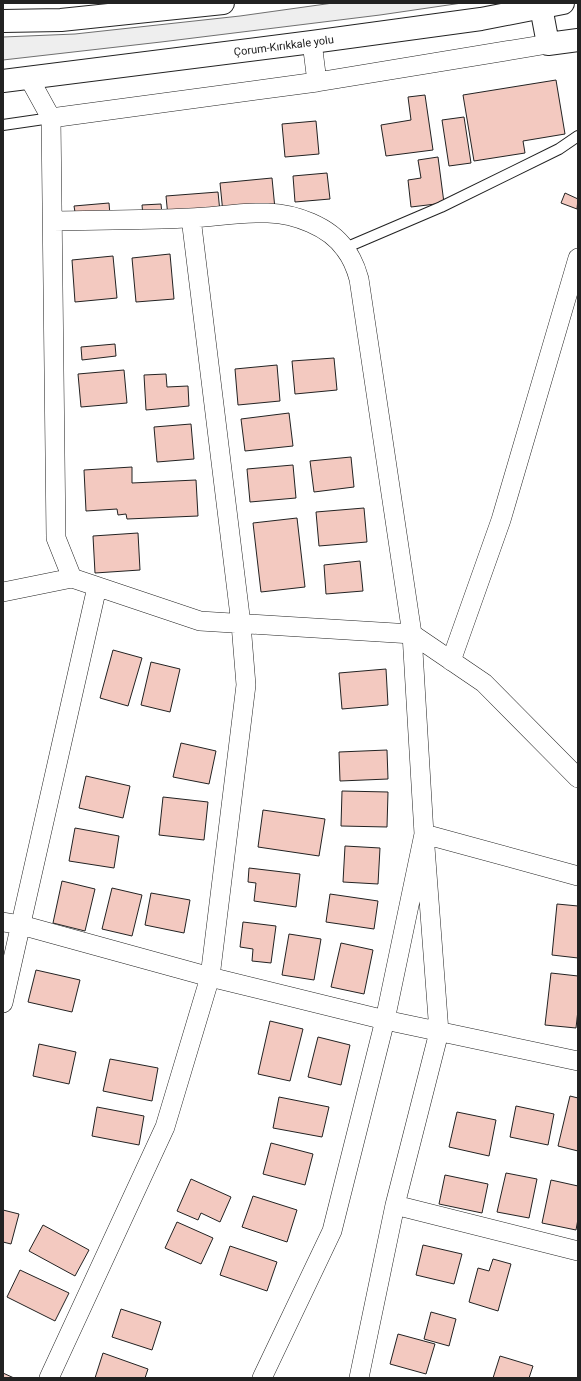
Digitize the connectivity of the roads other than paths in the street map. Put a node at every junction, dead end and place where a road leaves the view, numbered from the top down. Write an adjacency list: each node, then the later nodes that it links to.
1 (223, 3): 4 (main road)
2 (563, 3): 3 (main road, Çorum-Kırıkkale yolu)
3 (541, 7): 6 (main road, Çorum-Kırıkkale yolu); 7 (main road)
4 (3, 21)
5 (578, 40): 7 (main road)
6 (312, 42): 8 (main road, Çorum-Kırıkkale yolu); 10 (street)
7 (548, 44): 10 (street)
8 (29, 78): 9 (main road, Çorum-Kırıkkale yolu); 11 (street)
9 (3, 80)
10 (317, 82): 11 (street)
11 (52, 118): 12 (lane); 15 (street)
12 (3, 125)
13 (578, 136): 16 (lane)
14 (191, 218): 15 (street); 16 (street); 21 (street)
15 (53, 221): 18 (street)
16 (345, 248): 22 (street)
17 (578, 258): 23 (street)
18 (72, 578): 19 (street); 20 (street)
19 (97, 586): 21 (street); 27 (street)
20 (3, 592)
21 (241, 624): 22 (street); 28 (street)
22 (412, 634): 23 (street); 25 (street)
23 (451, 661): 24 (street)
24 (578, 778)
25 (424, 834): 26 (street); 30 (street); 31 (street)
26 (578, 876)
27 (12, 923): 28 (street); 29 (street)
28 (210, 978): 30 (street); 36 (street)
29 (3, 1003)
30 (385, 1020): 31 (street); 37 (street)
31 (439, 1032): 32 (street); 33 (street)
32 (578, 1061)
33 (395, 1205): 34 (street); 35 (street)
34 (578, 1251)
35 (362, 1377)
36 (49, 1378)
37 (262, 1378)

